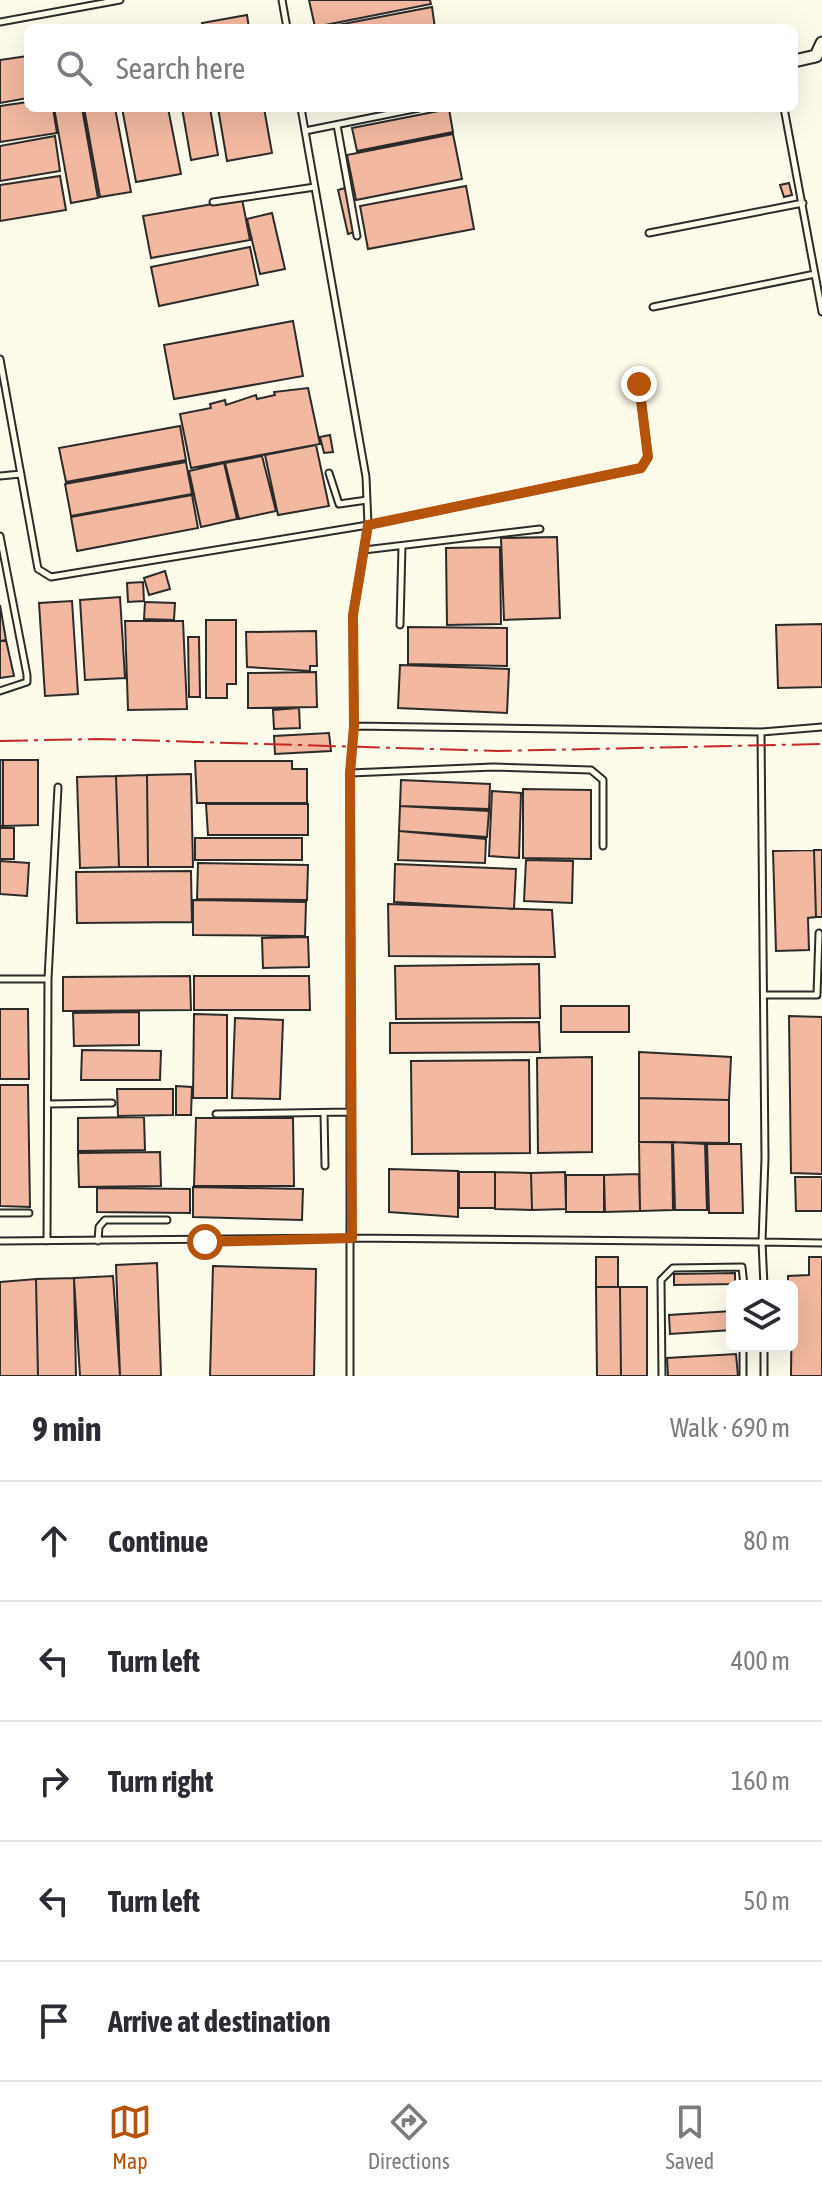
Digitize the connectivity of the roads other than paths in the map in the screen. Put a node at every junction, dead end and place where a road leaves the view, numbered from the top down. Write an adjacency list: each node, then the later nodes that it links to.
1 (120, 0): 3 (lane)
2 (282, 0): 4 (lane)
3 (0, 22)
4 (286, 24)
5 (822, 43): 6 (street)
6 (798, 60)
7 (302, 112): 11 (lane)
8 (400, 112): 10 (lane)
9 (785, 112): 14 (lane)
10 (337, 125): 11 (lane); 16 (lane)
11 (305, 131): 12 (lane)
12 (315, 187): 13 (lane); 25 (lane)
13 (213, 202)
14 (803, 203): 15 (lane); 17 (lane)
15 (649, 233)
16 (357, 236)
17 (815, 274): 18 (lane); 19 (lane)
18 (653, 307)
19 (822, 312)
20 (0, 359): 23 (lane)
21 (639, 384): 26 (lane)
22 (329, 473): 25 (lane)
23 (21, 474): 24 (lane); 26 (lane)
24 (0, 476)
25 (367, 500): 26 (lane)
26 (368, 525): 30 (lane)
27 (540, 529): 29 (lane)
28 (0, 536): 32 (lane)
29 (402, 546): 30 (lane); 31 (lane)
30 (364, 550): 33 (lane)
31 (400, 625)
32 (0, 691)
33 (354, 726): 35 (lane); 36 (lane)
34 (822, 727): 35 (lane)
35 (761, 732): 42 (lane)
36 (350, 773): 38 (lane); 45 (lane)
37 (58, 787): 41 (lane)
38 (603, 846)
39 (819, 933): 42 (lane)
40 (0, 979): 41 (lane)
41 (48, 979): 44 (lane)
42 (764, 995): 56 (lane)
43 (112, 1103): 44 (lane)
44 (48, 1104): 54 (lane)
45 (351, 1112): 46 (lane); 52 (lane)
46 (324, 1113): 47 (lane); 48 (lane)
47 (216, 1114)
48 (325, 1166)
49 (0, 1213): 50 (lane)
50 (29, 1213)
51 (167, 1220): 55 (lane)
52 (352, 1238): 55 (lane); 56 (lane); 62 (lane)
53 (0, 1241): 54 (lane)
54 (47, 1241): 55 (lane)
55 (98, 1241)
56 (762, 1242): 57 (lane); 59 (lane)
57 (822, 1243)
58 (743, 1280): 63 (lane)
59 (764, 1280)
60 (743, 1352): 64 (lane)
61 (764, 1352): 65 (lane)
62 (350, 1376)
63 (662, 1376)
64 (743, 1376)
65 (764, 1376)

